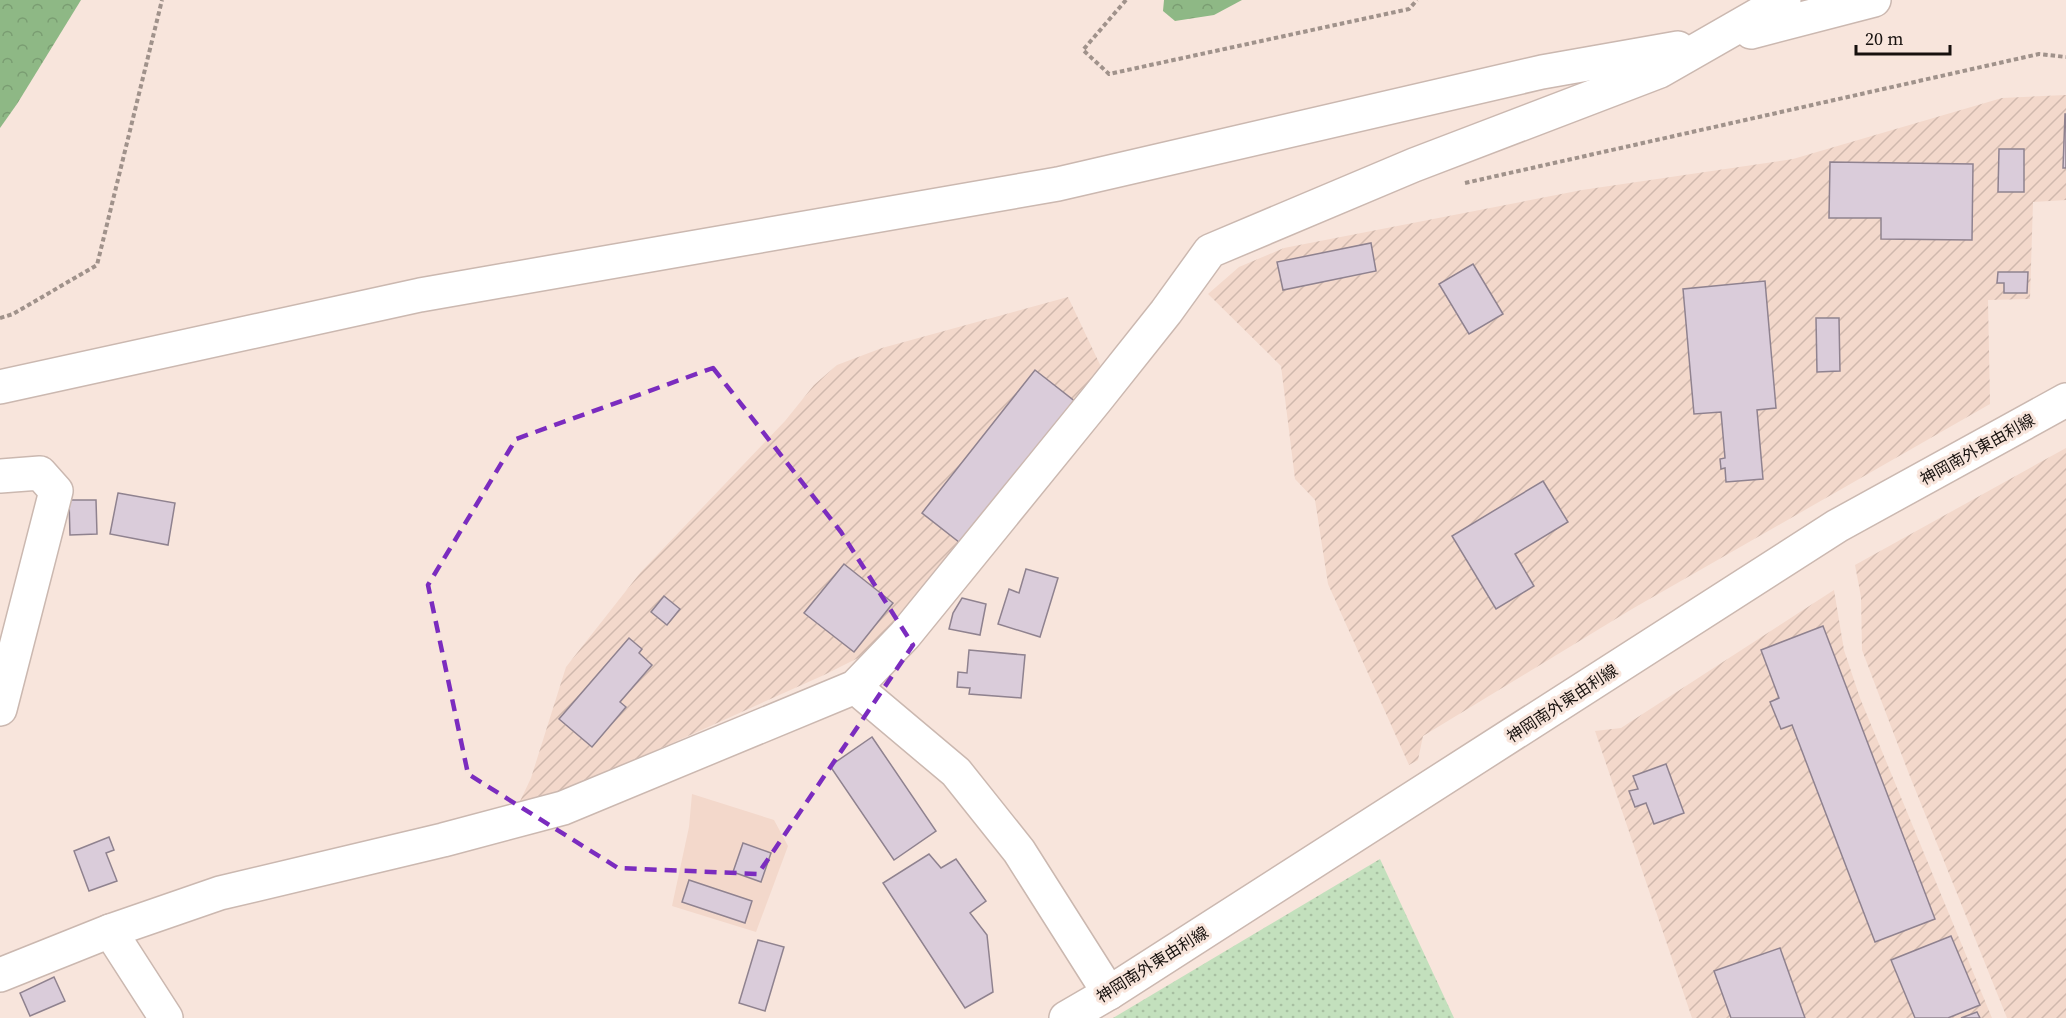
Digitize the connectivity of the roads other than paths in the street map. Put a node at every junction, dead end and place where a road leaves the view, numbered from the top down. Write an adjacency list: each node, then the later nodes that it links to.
1 (1784, 0): 3 (street)
2 (1874, 0): 3 (street)
3 (1708, 43): 4 (street); 7 (street)
4 (0, 387)
5 (2066, 400): 11 (street, 神岡南外東由利線)
6 (0, 476): 8 (street)
7 (855, 687): 9 (street); 11 (street)
8 (0, 709)
9 (110, 931): 10 (street); 12 (street)
10 (0, 975)
11 (1109, 993): 13 (street, 神岡南外東由利線)
12 (166, 1018)
13 (1066, 1018)

